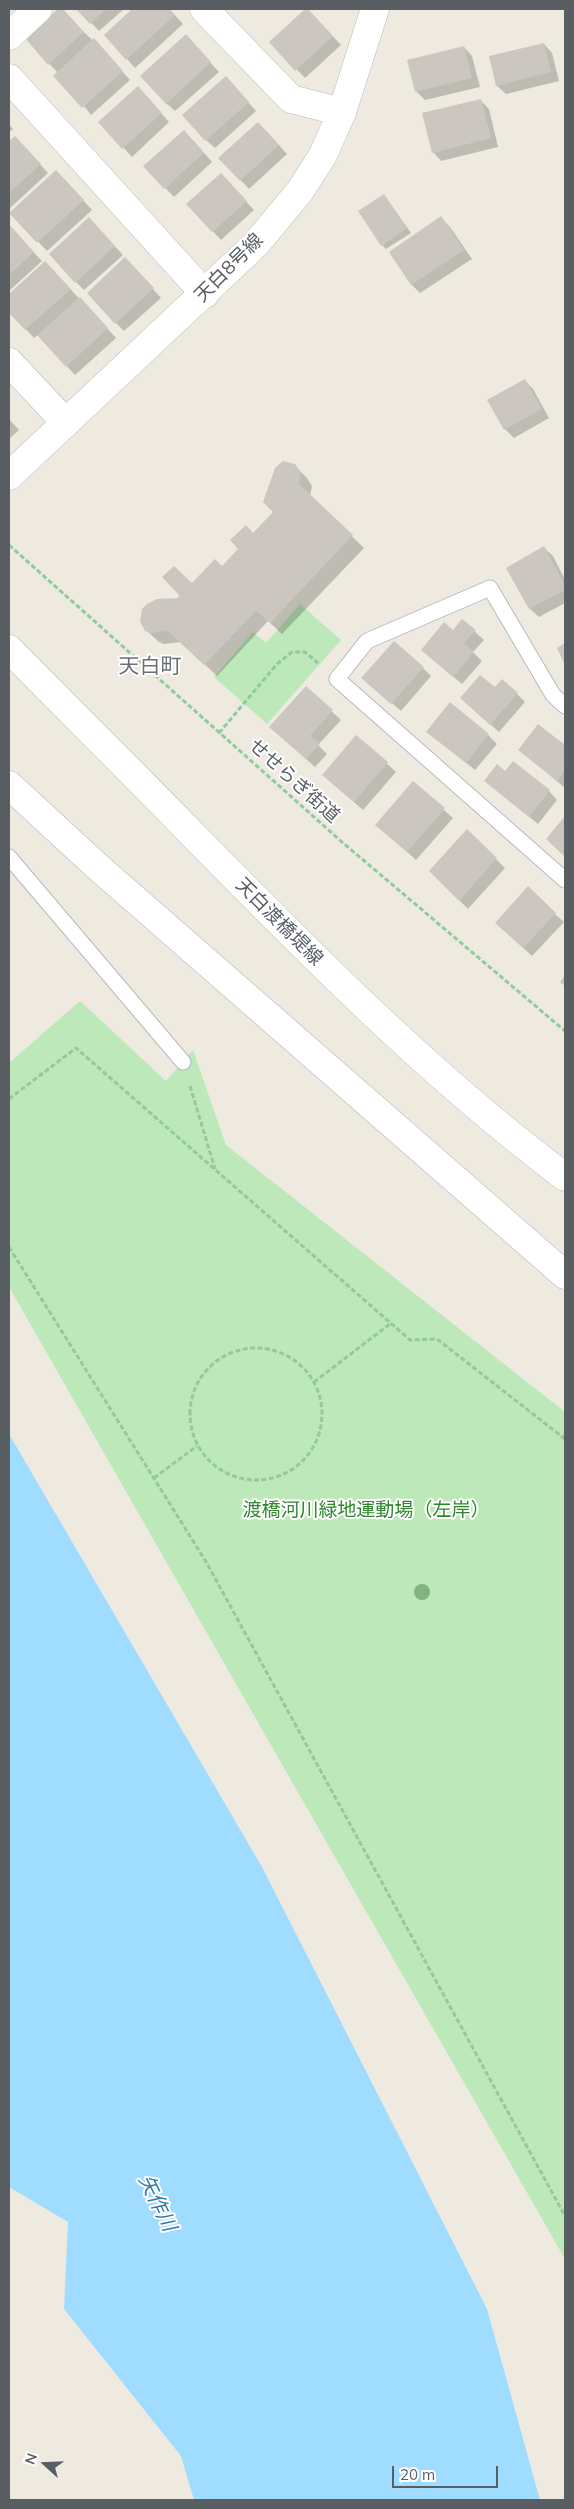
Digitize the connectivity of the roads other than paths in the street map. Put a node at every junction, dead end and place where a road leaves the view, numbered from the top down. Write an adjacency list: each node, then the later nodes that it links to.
1 (38, 9): 4 (street)
2 (204, 9): 6 (street)
3 (376, 9): 6 (street, 天白8号線)
4 (9, 36)
5 (9, 78): 7 (street)
6 (342, 112): 7 (street, 天白8号線)
7 (205, 294): 9 (street, 天白8号線)
8 (9, 362): 9 (street)
9 (66, 424): 10 (street, 天白8号線)
10 (9, 476)
11 (9, 649): 17 (street, 天白渡橋堤線)
12 (565, 706): 15 (lane)
13 (9, 785): 18 (street)
14 (9, 857): 16 (lane)
15 (565, 880)
16 (183, 1062)
17 (565, 1176)
18 (565, 1275)

